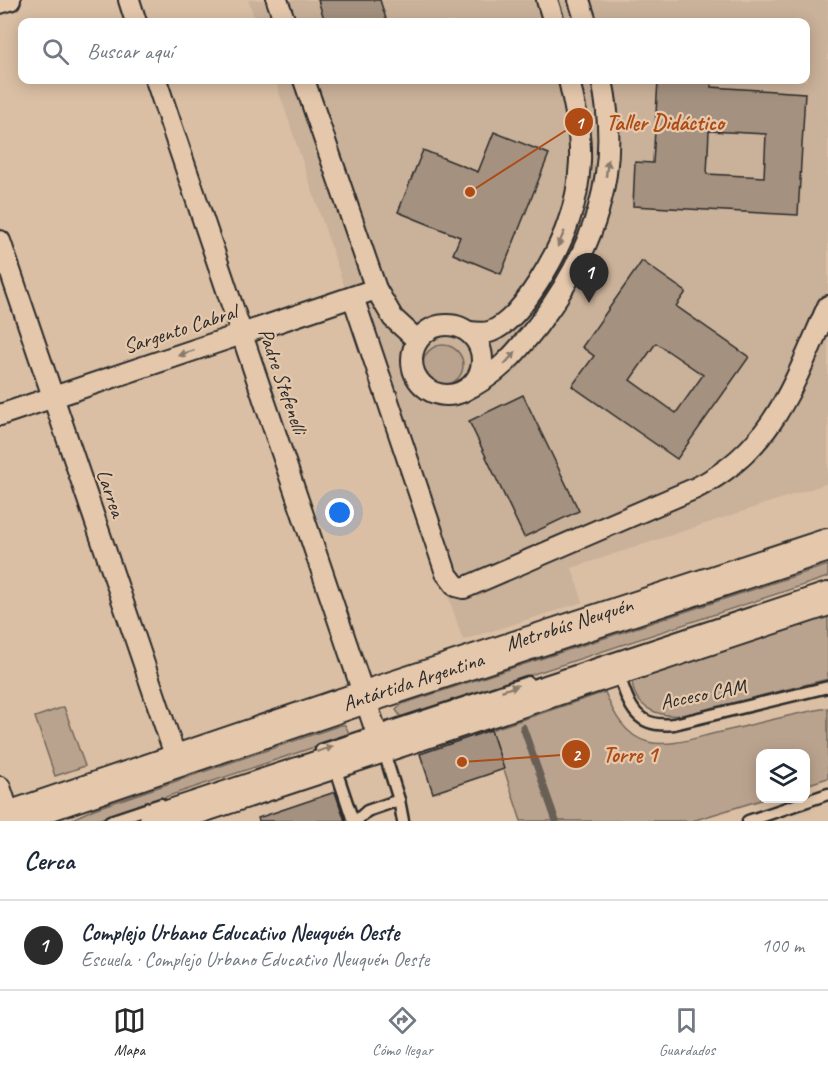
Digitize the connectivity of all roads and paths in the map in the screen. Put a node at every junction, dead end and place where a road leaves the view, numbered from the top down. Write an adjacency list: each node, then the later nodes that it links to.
1 (10, 0): 6 (street)
2 (129, 0): 7 (street)
3 (277, 0): 8 (street)
4 (547, 0): 9 (street)
5 (579, 0): 10 (street)
6 (0, 3)
7 (135, 18)
8 (284, 18)
9 (553, 18)
10 (585, 18)
11 (157, 84): 22 (street, Padre Stefenelli)
12 (305, 84): 18 (street)
13 (571, 84): 15 (street)
14 (603, 84): 16 (street, one-way to 14)
15 (577, 192): 16 (street); 21 (street, one-way to 21)
16 (602, 198): 24 (street, one-way to 16)
17 (0, 241): 25 (street, Larrea)
18 (376, 290): 19 (street, Sargento Cabral); 23 (street)
19 (353, 297): 20 (street); 22 (street, Sargento Cabral)
20 (828, 306)
21 (469, 332): 23 (street); 24 (street)
22 (242, 334): 25 (street, Sargento Cabral, one-way to 25); 32 (street, Padre Stefenelli)
23 (417, 340): 24 (street)
24 (463, 391)
25 (53, 397): 26 (street, Sargento Cabral); 35 (street, Larrea)
26 (0, 415)
27 (828, 545): 32 (main road, Antártida Argentina)
28 (828, 598): 29 (main road)
29 (617, 668): 31 (lane, Acceso CAM); 33 (main road)
30 (535, 679): 33 (lane, Metrobús Neuquén, one-way to 30)
31 (828, 687)
32 (368, 707): 33 (street, Padre Stefenelli); 35 (main road, Antártida Argentina)
33 (379, 738): 34 (main road); 38 (lane)
34 (321, 758): 39 (main road, one-way to 34); 42 (lane)
35 (177, 761): 40 (main road, Antártida Argentina)
36 (0, 787): 40 (street)
37 (828, 794): 44 (lane)
38 (399, 800): 42 (lane); 43 (lane)
39 (185, 811): 41 (lane)
40 (5, 819)
41 (110, 821)
42 (354, 821)
43 (403, 821)
44 (748, 821)

